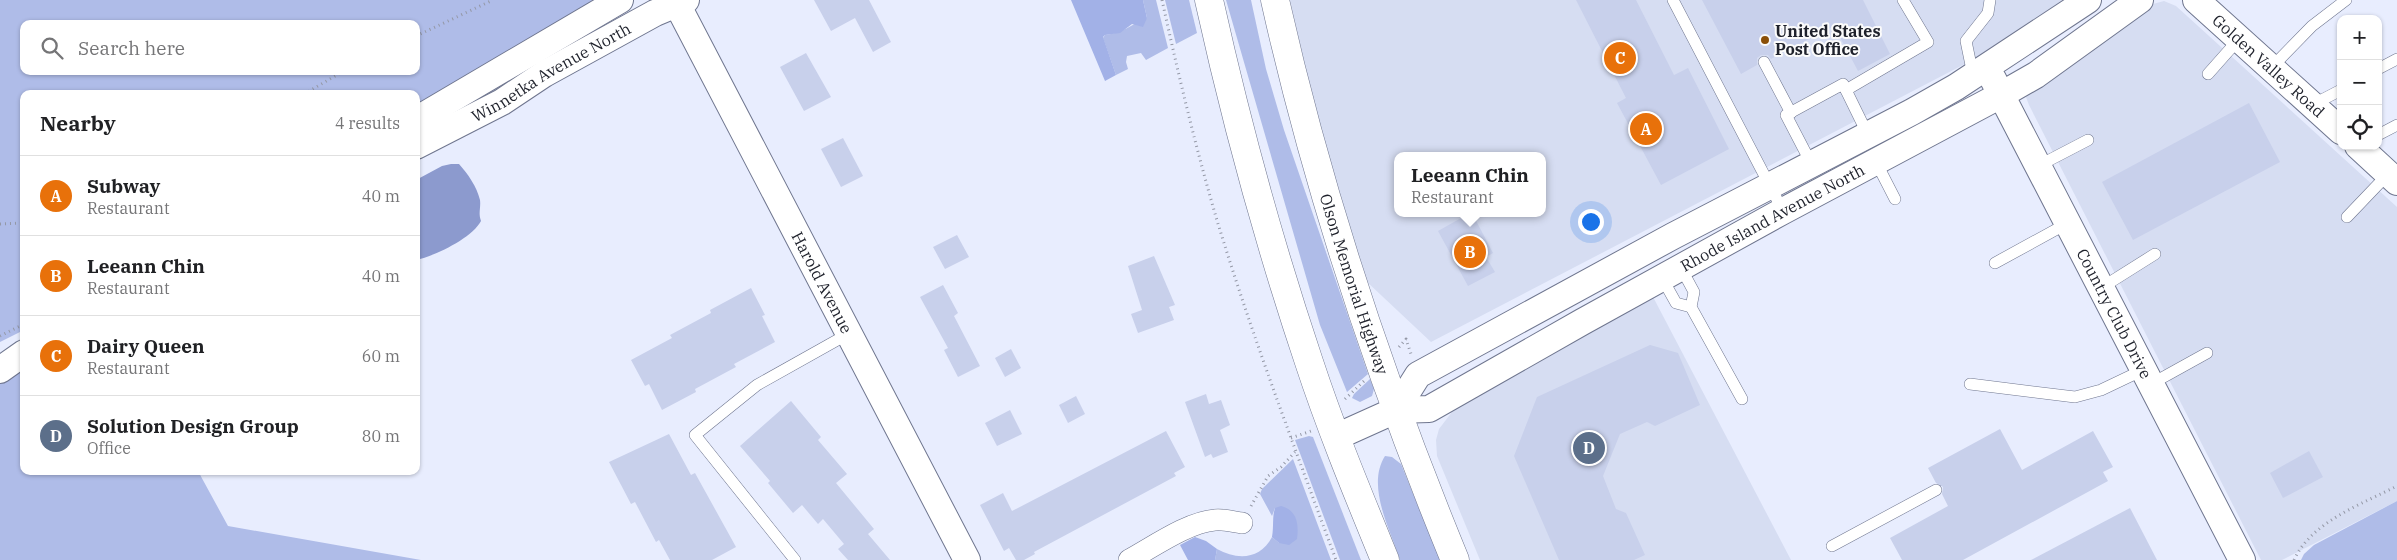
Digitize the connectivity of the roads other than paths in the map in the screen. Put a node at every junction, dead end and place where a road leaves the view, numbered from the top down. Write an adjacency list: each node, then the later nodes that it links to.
1 (620, 0): 24 (street, Winnetka Avenue North)
2 (1208, 0): 57 (highway)
3 (1275, 0): 56 (highway, Olson Memorial Highway)
4 (1673, 0): 36 (lane)
5 (1903, 0): 19 (lane)
6 (2088, 0): 17 (street, Rhode Island Avenue North)
7 (2140, 0): 21 (street, Rhode Island Avenue North)
8 (2196, 0): 12 (street, Golden Valley Road)
9 (2346, 0): 16 (lane)
10 (679, 1): 30 (street, Winnetka Avenue North); 47 (street, Harold Avenue)
11 (1989, 1): 17 (lane)
12 (2239, 39): 16 (street, Golden Valley Road); 18 (lane)
13 (2397, 59): 15 (lane)
14 (1764, 62): 23 (lane)
15 (2382, 67)
16 (2272, 68): 22 (street, Golden Valley Road)
17 (1980, 71): 21 (street, Country Club Drive); 28 (street, Rhode Island Avenue North)
18 (2208, 74)
19 (1846, 90): 23 (lane); 28 (lane)
20 (2337, 92): 22 (lane)
21 (2001, 95): 32 (street, Rhode Island Avenue North); 34 (street, Country Club Drive)
22 (2312, 105): 26 (street, Golden Valley Road)
23 (1791, 113): 33 (lane)
24 (420, 118)
25 (2397, 125): 27 (lane)
26 (2337, 127)
27 (2382, 133)
28 (1868, 135): 33 (street, Rhode Island Avenue North)
29 (2088, 140): 34 (lane)
30 (420, 144)
31 (2363, 150): 35 (street)
32 (1876, 162): 37 (lane); 38 (street, Rhode Island Avenue North)
33 (1812, 164): 36 (street, Rhode Island Avenue North)
34 (2038, 166): 40 (street, Country Club Drive)
35 (2394, 175): 39 (lane)
36 (1770, 187): 38 (lane); 41 (street, Rhode Island Avenue North)
37 (1896, 199)
38 (1783, 211): 44 (street, Rhode Island Avenue North)
39 (2347, 217)
40 (2068, 223): 43 (lane); 45 (street, Country Club Drive)
41 (1655, 245): 44 (lane); 56 (street, Rhode Island Avenue North)
42 (2155, 254): 45 (lane)
43 (1995, 264)
44 (1671, 273): 46 (lane); 46 (lane); 56 (street, Rhode Island Avenue North)
45 (2101, 288): 53 (street, Country Club Drive)
46 (1692, 307): 55 (lane)
47 (848, 334): 61 (lane); 62 (street, Harold Avenue)
48 (20, 344): 49 (street)
49 (0, 352)
50 (2207, 353): 53 (lane)
51 (20, 356): 52 (street)
52 (0, 370)
53 (2147, 377): 54 (lane); 66 (street, Country Club Drive)
54 (1970, 384)
55 (1742, 399)
56 (1396, 410): 57 (street, Rhode Island Avenue North); 65 (highway, Olson Memorial Highway)
57 (1336, 437): 64 (highway)
58 (1936, 490): 60 (lane)
59 (1242, 523): 63 (street)
60 (1832, 546)
61 (795, 560)
62 (967, 560)
63 (1129, 560)
64 (1384, 560)
65 (1455, 560)
66 (2242, 560)

